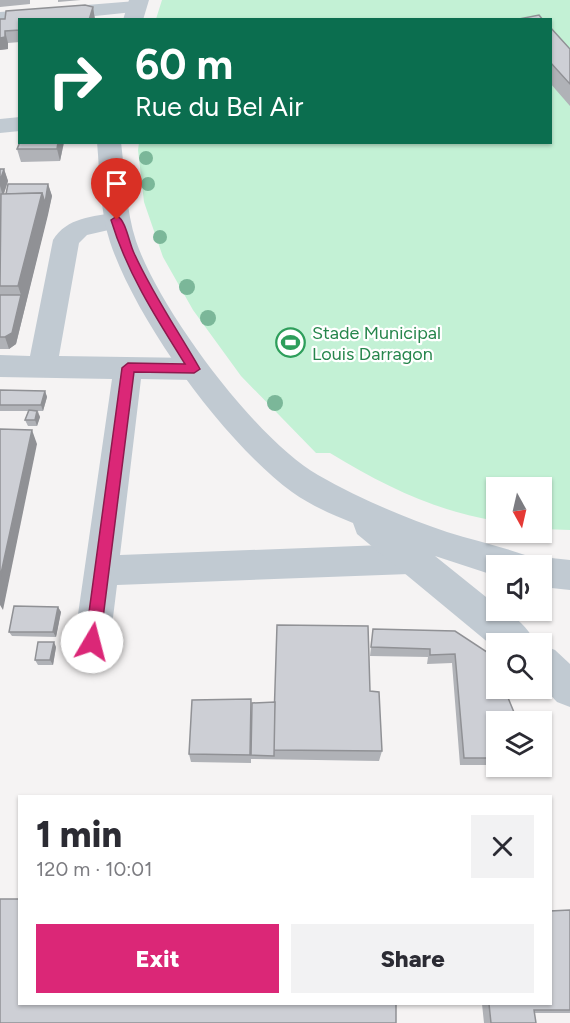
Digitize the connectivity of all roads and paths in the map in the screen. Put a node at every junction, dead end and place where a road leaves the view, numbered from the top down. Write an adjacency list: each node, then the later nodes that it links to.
1 (136, 9): 2 (street)
2 (0, 18)
3 (18, 124): 4 (street)
4 (0, 126)
5 (109, 144): 6 (street)
6 (117, 220): 8 (street); 10 (street)
7 (0, 366): 8 (street)
8 (42, 367): 9 (street)
9 (128, 368): 10 (street); 14 (street)
10 (194, 369): 11 (street)
11 (349, 507): 12 (street); 13 (street)
12 (486, 558)
13 (409, 559): 14 (street); 17 (street)
14 (102, 571): 18 (street)
15 (552, 573): 16 (street)
16 (570, 575)
17 (504, 633)
18 (92, 642)
19 (552, 672): 20 (street)
20 (570, 689)

